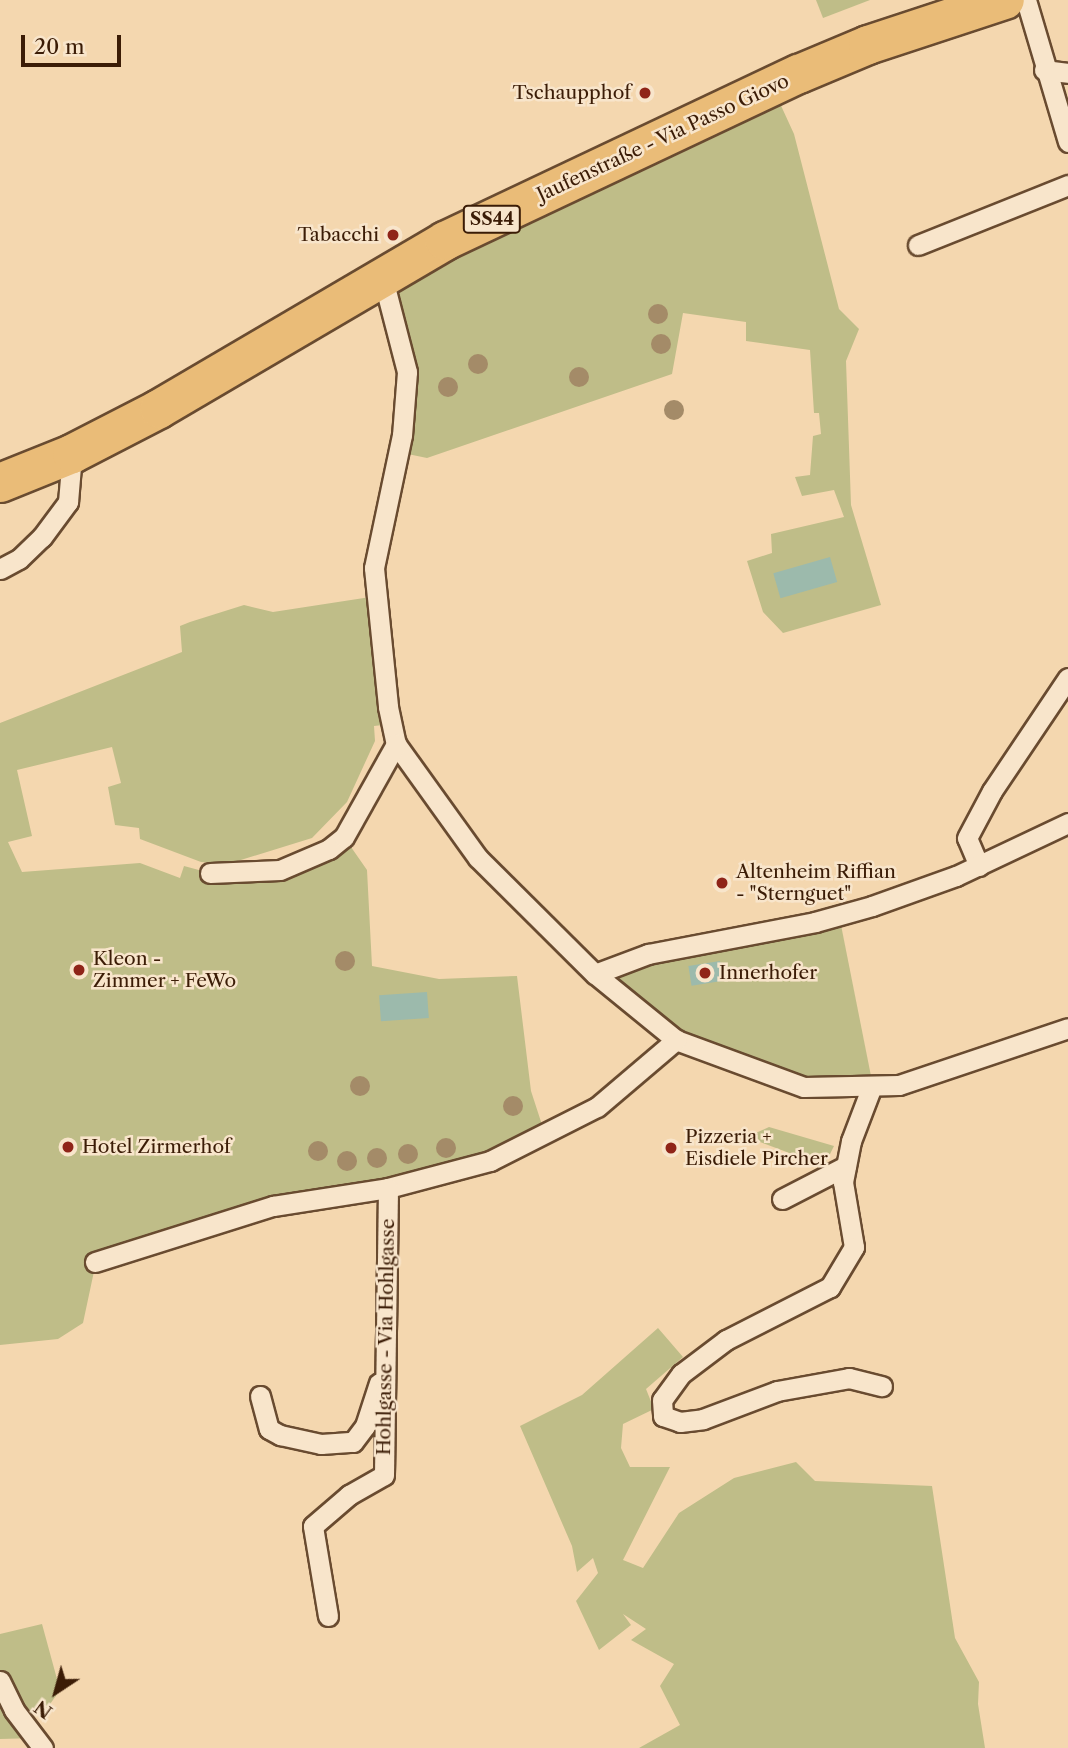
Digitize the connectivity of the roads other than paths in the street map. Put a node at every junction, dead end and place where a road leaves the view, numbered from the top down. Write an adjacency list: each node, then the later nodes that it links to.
1 (1005, 0): 8 (main road, Jaufenstraße - Via Passo Giovo / SS44)
2 (1026, 0): 3 (lane)
3 (1044, 70): 4 (lane); 5 (lane)
4 (1068, 73)
5 (1068, 142)
6 (1068, 186): 7 (lane)
7 (918, 245)
8 (382, 275): 9 (main road, Jaufenstraße - Via Passo Giovo / SS44); 13 (lane)
9 (72, 454): 10 (main road, Jaufenstraße - Via Passo Giovo / SS44); 11 (lane)
10 (0, 483)
11 (0, 569)
12 (1068, 678): 15 (lane)
13 (396, 744): 16 (lane); 17 (lane)
14 (1068, 823): 15 (lane)
15 (979, 866): 17 (lane)
16 (210, 873)
17 (595, 974): 19 (lane)
18 (1068, 1028): 20 (lane)
19 (676, 1040): 20 (lane); 22 (lane, Hohlgasse - Via Hohlgasse)
20 (872, 1086): 21 (lane)
21 (846, 1166): 23 (lane); 26 (lane)
22 (388, 1188): 24 (lane, Hohlgasse - Via Hohlgasse); 25 (lane, Hohlgasse - Via Hohlgasse)
23 (782, 1199)
24 (95, 1262)
25 (387, 1359): 27 (lane); 28 (lane, Hohlgasse - Via Hohlgasse)
26 (882, 1386)
27 (260, 1396)
28 (328, 1616)
29 (0, 1681): 30 (lane)
30 (43, 1748)

